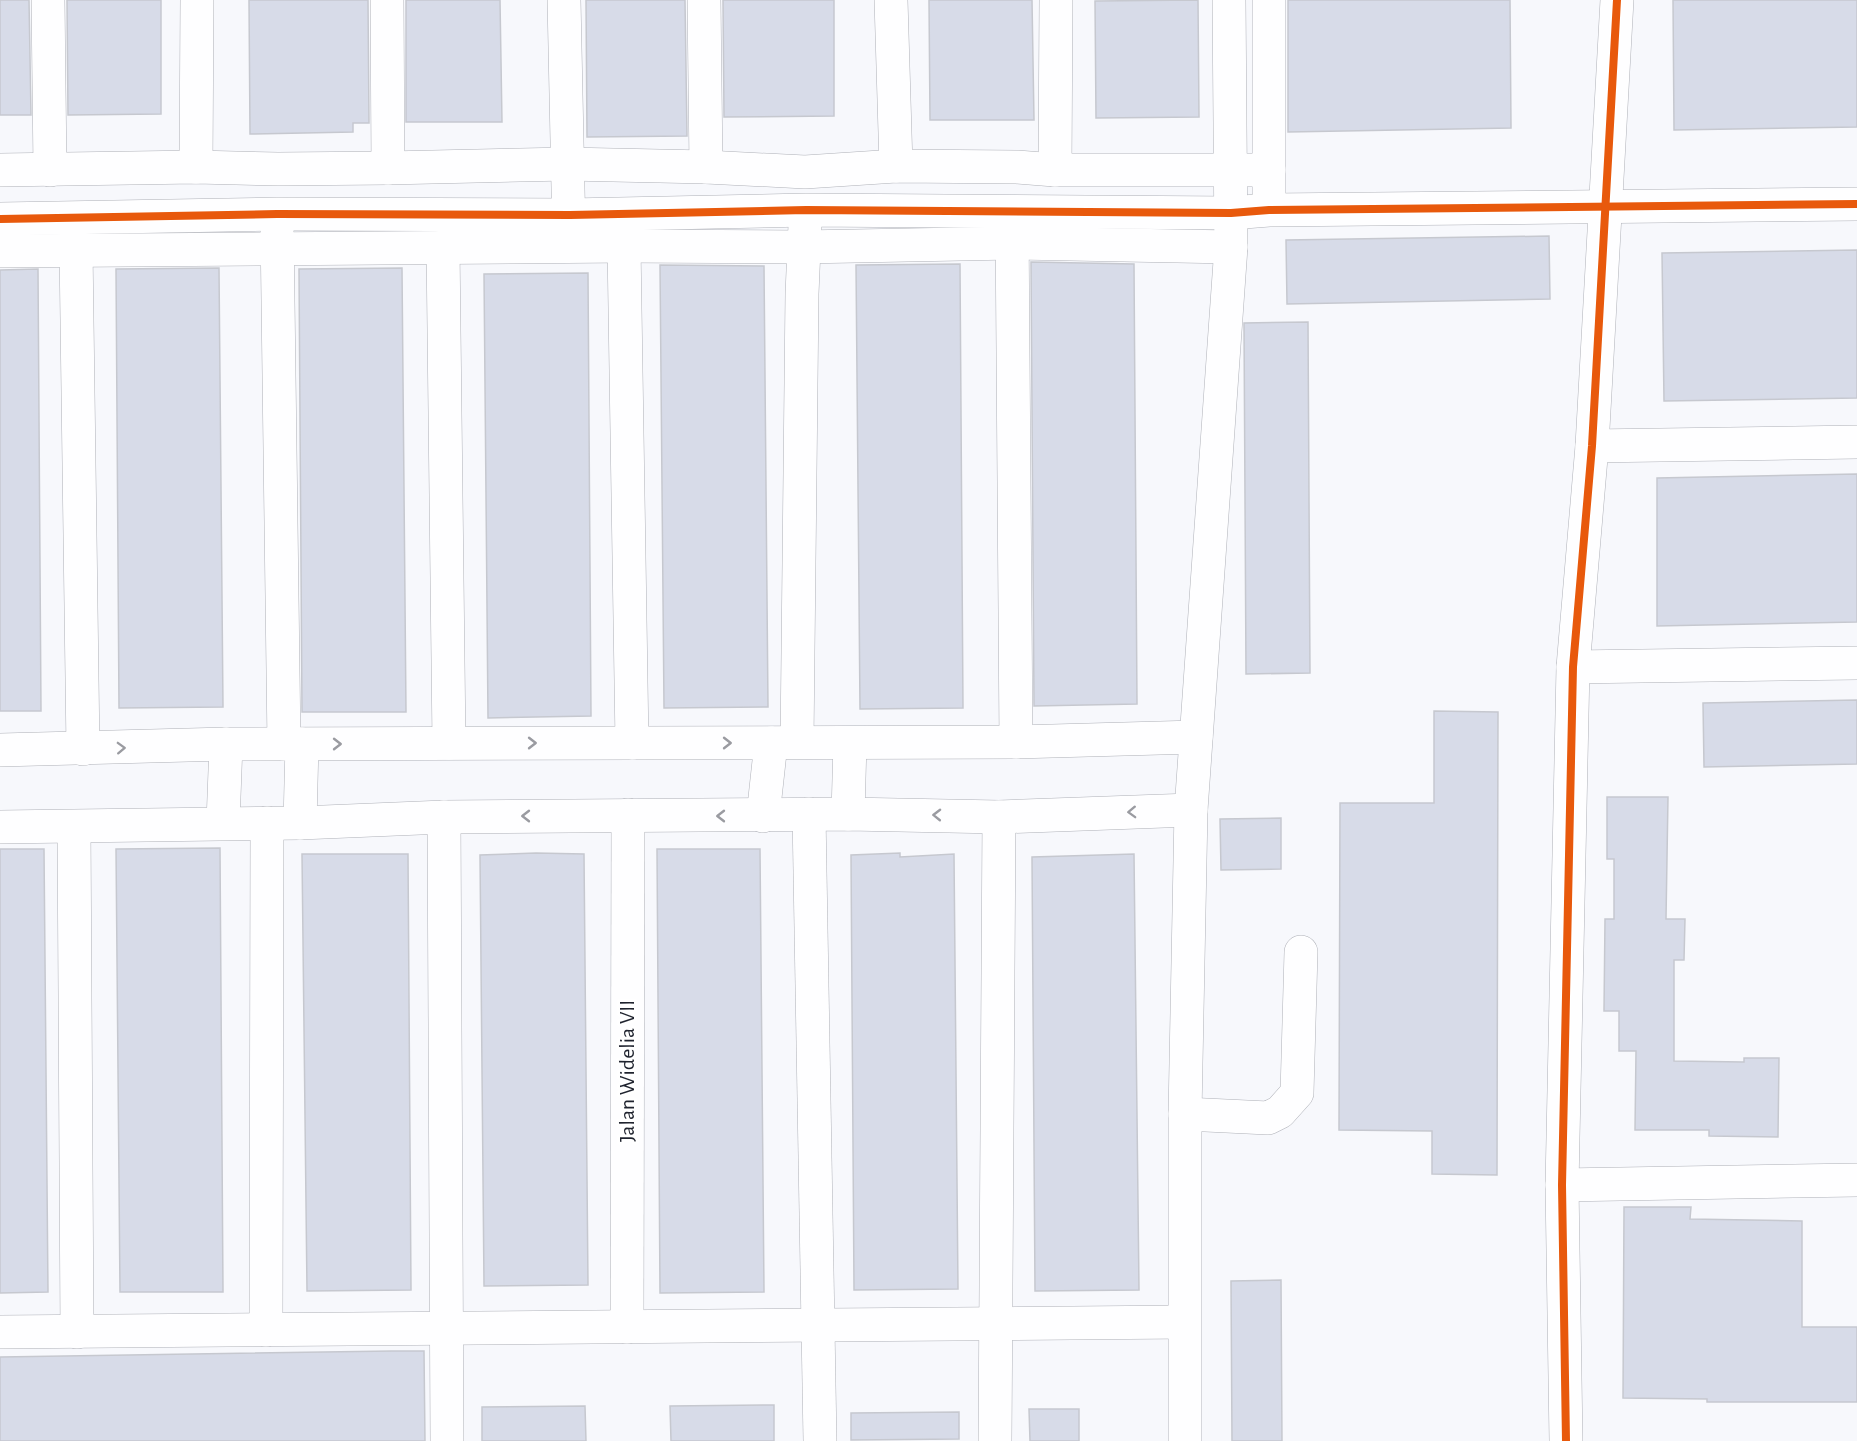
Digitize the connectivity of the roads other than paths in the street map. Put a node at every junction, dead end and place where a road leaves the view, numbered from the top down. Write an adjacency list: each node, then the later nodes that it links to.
1 (48, 0): 20 (street)
2 (197, 0): 13 (street)
3 (387, 0): 16 (street)
4 (564, 0): 11 (street)
5 (704, 0): 14 (street)
6 (891, 0): 12 (street)
7 (1056, 0): 21 (street)
8 (1228, 0): 18 (street)
9 (1269, 0): 22 (street)
10 (1617, 0): 25 (street)
11 (567, 164): 14 (street); 16 (street); 30 (street)
12 (896, 166): 15 (street); 23 (street)
13 (196, 167): 17 (street); 20 (street)
14 (706, 167): 23 (street)
15 (1017, 167): 21 (street); 32 (street)
16 (388, 168): 17 (street)
17 (278, 169): 29 (street)
18 (1230, 169): 21 (street); 22 (street); 28 (street)
19 (0, 170): 20 (street)
20 (50, 170)
21 (1055, 170)
22 (1269, 170): 27 (street)
23 (805, 172): 26 (street)
24 (1857, 204): 25 (street)
25 (1605, 207): 27 (street); 42 (street)
26 (806, 210): 30 (street); 32 (street); 36 (street)
27 (1269, 210): 28 (street)
28 (1231, 213): 32 (street); 37 (street)
29 (277, 214): 30 (street); 31 (street); 38 (street)
30 (570, 215): 35 (street)
31 (0, 219)
32 (1012, 228): 36 (street); 37 (street); 47 (street)
33 (624, 246): 35 (street); 36 (street); 49 (street)
34 (443, 247): 35 (street); 38 (street); 48 (street)
35 (569, 247)
36 (803, 247): 46 (street)
37 (1231, 247): 45 (street)
38 (277, 248): 39 (street); 52 (street)
39 (76, 249): 40 (street); 53 (street)
40 (0, 250)
41 (1857, 442): 42 (street)
42 (1592, 446): 44 (street)
43 (1857, 663): 44 (street)
44 (1573, 667): 70 (street)
45 (1196, 737): 47 (street); 55 (street)
46 (784, 742): 49 (street, one-way to 46); 50 (street); 59 (street)
47 (1016, 742): 50 (street)
48 (449, 743): 49 (street, one-way to 49); 52 (street, one-way to 48)
49 (633, 743)
50 (849, 743): 57 (street)
51 (226, 744): 52 (street); 53 (street, one-way to 51); 62 (street)
52 (293, 744): 64 (street)
53 (83, 749): 54 (street)
54 (0, 750)
55 (1191, 810): 61 (street, one-way to 61); 68 (street)
56 (809, 814): 57 (street); 59 (street); 73 (street)
57 (848, 814): 61 (street, one-way to 57)
58 (628, 815): 59 (street, one-way to 58); 60 (street, one-way to 60); 74 (street, Jalan Widelia VII)
59 (763, 816)
60 (444, 817): 64 (street); 75 (street)
61 (999, 817): 72 (street)
62 (224, 823): 63 (street); 66 (street)
63 (267, 823): 64 (street); 76 (street)
64 (300, 823)
65 (0, 827): 66 (street)
66 (74, 827): 78 (street)
67 (1301, 952): 68 (street)
68 (1185, 1114): 71 (street)
69 (1857, 1180): 70 (street)
70 (1562, 1185): 83 (street)
71 (1184, 1322): 72 (street); 82 (street)
72 (997, 1324): 73 (street); 81 (street)
73 (818, 1326): 74 (street); 80 (street)
74 (627, 1327): 75 (street)
75 (447, 1329): 76 (street); 79 (street)
76 (266, 1330): 78 (street)
77 (0, 1332): 78 (street)
78 (77, 1332)
79 (447, 1441)
80 (820, 1441)
81 (995, 1441)
82 (1185, 1441)
83 (1566, 1441)

